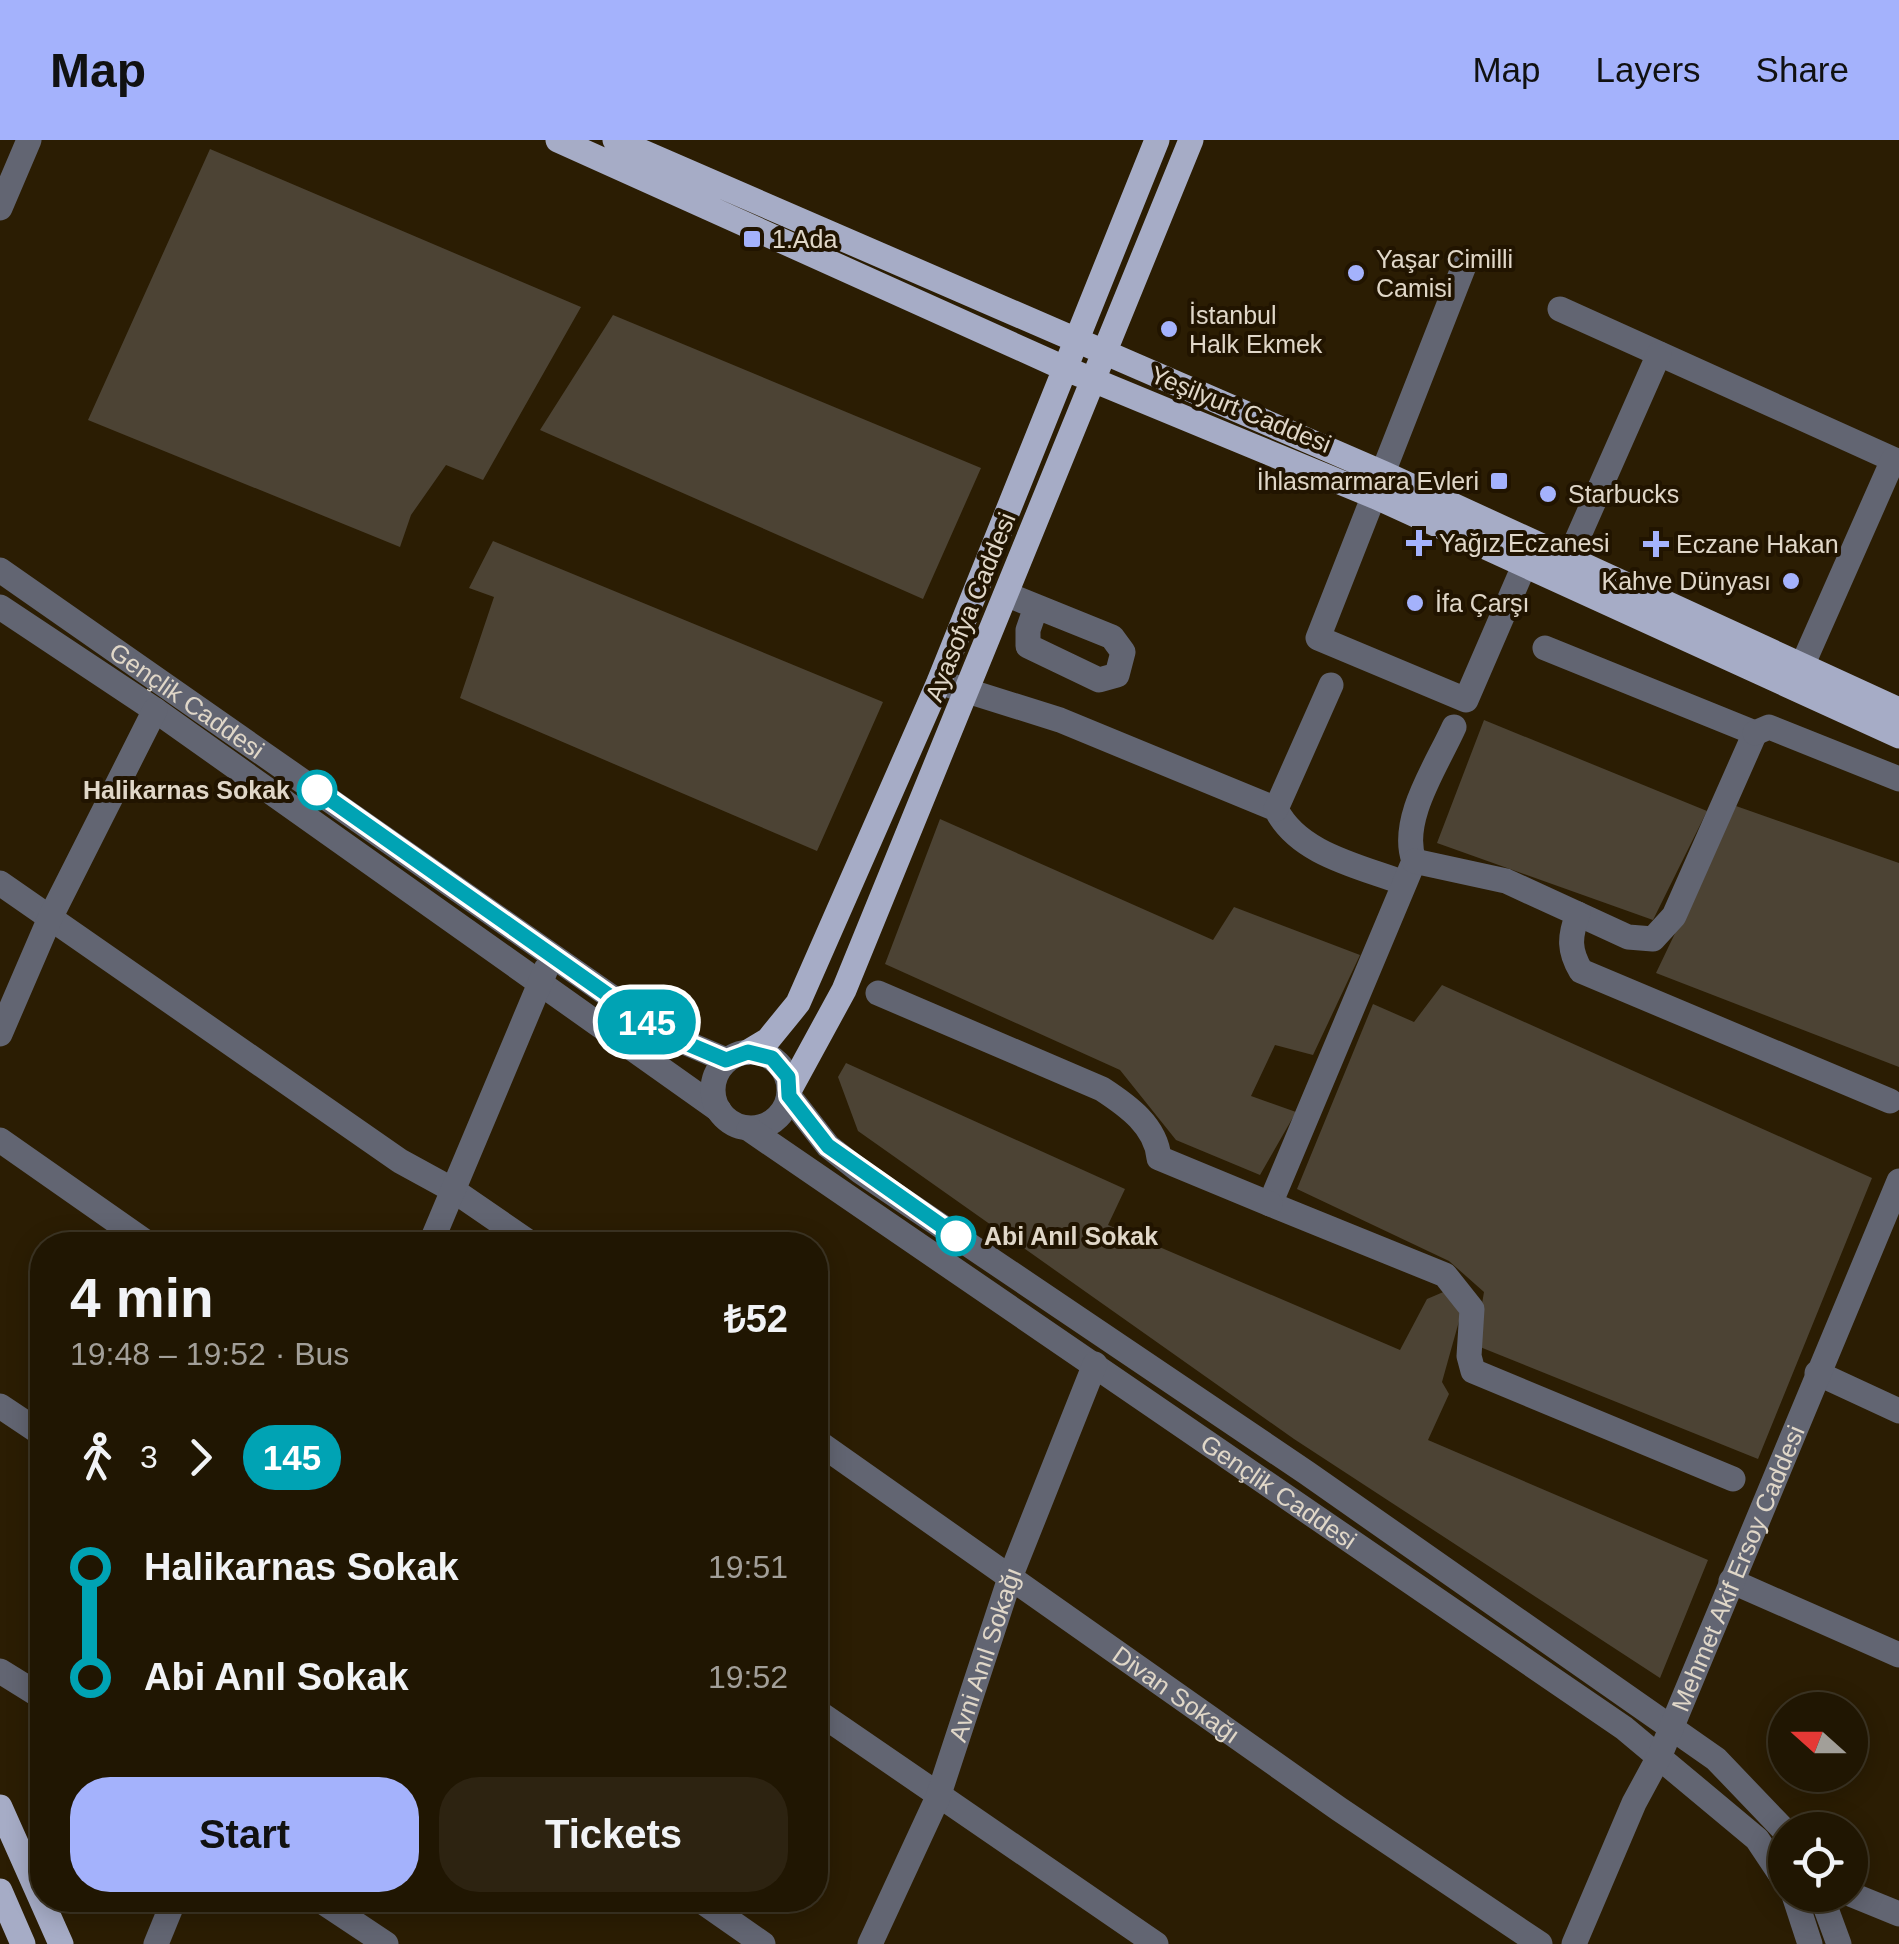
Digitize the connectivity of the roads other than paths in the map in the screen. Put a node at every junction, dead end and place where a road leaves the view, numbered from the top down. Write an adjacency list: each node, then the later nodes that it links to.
1 (29, 140): 6 (street)
2 (558, 140): 5 (main road, Yeşilyurt Caddesi)
3 (1157, 140): 9 (main road, Ayasofya Caddesi)
4 (1191, 140): 11 (main road, Ayasofya Caddesi)
5 (623, 152): 9 (main road, Yeşilyurt Caddesi); 12 (main road, Yeşilyurt Caddesi)
6 (0, 208)
7 (1464, 266): 15 (street)
8 (1560, 310): 10 (street)
9 (1075, 341): 11 (main road, Yeşilyurt Caddesi); 12 (main road, Ayasofya Caddesi)
10 (1659, 354): 14 (street); 16 (street)
11 (1105, 356): 13 (main road, Ayasofya Caddesi); 15 (main road, Yeşilyurt Caddesi)
12 (1064, 368): 13 (main road, Yeşilyurt Caddesi); 24 (main road, Ayasofya Caddesi)
13 (1095, 381): 15 (main road, Yeşilyurt Caddesi); 19 (main road, Ayasofya Caddesi)
14 (1896, 461): 23 (street)
15 (1381, 485): 16 (main road, Yeşilyurt Caddesi); 17 (main road, Yeşilyurt Caddesi); 17 (street)
16 (1568, 560): 23 (main road, Yeşilyurt Caddesi)
17 (1524, 566): 31 (main road, Yeşilyurt Caddesi)
18 (0, 570): 38 (street, Gençlik Caddesi)
19 (1008, 595): 21 (street); 26 (main road, Ayasofya Caddesi)
20 (0, 607): 27 (street, Gençlik Caddesi)
21 (1036, 607)
22 (1544, 648): 30 (street)
23 (1802, 666): 28 (main road, Yeşilyurt Caddesi)
24 (939, 682): 26 (street); 42 (main road, Ayasofya Caddesi)
25 (1330, 685): 33 (street)
26 (968, 693): 33 (street); 43 (main road, Ayasofya Caddesi)
27 (154, 710): 37 (street); 39 (street, Gençlik Caddesi)
28 (1899, 710)
29 (1454, 727): 34 (street)
30 (1755, 733): 32 (street); 36 (street)
31 (1899, 736)
32 (1899, 779)
33 (1276, 809): 34 (street)
34 (1409, 872): 36 (street); 50 (street)
35 (0, 883): 37 (street)
36 (1578, 914): 44 (street)
37 (50, 918): 41 (street); 49 (street)
38 (556, 954): 39 (street); 42 (street, Gençlik Caddesi)
39 (538, 982): 45 (street, Gençlik Caddesi); 49 (street)
40 (878, 992): 50 (street)
41 (0, 1034)
42 (737, 1056): 43 (street); 45 (street)
43 (789, 1093): 46 (street); 67 (street, Gençlik Caddesi)
44 (1890, 1102)
45 (719, 1110): 46 (street)
46 (750, 1128): 54 (street, Gençlik Caddesi)
47 (0, 1140): 51 (street)
48 (1898, 1188): 55 (street, Mehmet Akif Ersoy Caddesi)
49 (453, 1190): 52 (street); 53 (street)
50 (1270, 1204): 60 (street)
51 (131, 1232)
52 (435, 1232)
53 (514, 1232)
54 (1095, 1364): 61 (street, Avni Anıl Sokağı); 68 (street, Gençlik Caddesi)
55 (1817, 1373): 57 (street); 62 (street, Mehmet Akif Ersoy Caddesi)
56 (0, 1406): 58 (street)
57 (1899, 1410)
58 (30, 1426)
59 (828, 1449): 61 (street, Divan Sokağı)
60 (1734, 1479)
61 (1012, 1575): 69 (street, Avni Anıl Sokağı); 90 (street, Divan Sokağı)
62 (1731, 1581): 63 (street); 67 (street, Mehmet Akif Ersoy Caddesi)
63 (1899, 1655)
64 (0, 1671): 65 (street)
65 (30, 1690)
66 (828, 1719): 69 (street)
67 (1670, 1728): 68 (street, Mehmet Akif Ersoy Caddesi); 71 (street, Gençlik Caddesi)
68 (1660, 1755): 72 (street, Gençlik Caddesi); 91 (street, Mehmet Akif Ersoy Caddesi)
69 (938, 1797): 88 (street, Avni Anıl Sokağı); 89 (street)
70 (0, 1806): 73 (main road)
71 (1768, 1813)
72 (1768, 1856)
73 (30, 1875)
74 (0, 1891): 83 (main road)
75 (1868, 1901): 82 (street)
76 (46, 1912): 84 (main road)
77 (169, 1912): 85 (street)
78 (338, 1912): 86 (street)
79 (717, 1912): 87 (street)
80 (1800, 1912): 92 (street)
81 (1827, 1912): 93 (street)
82 (1899, 1914)
83 (23, 1944)
84 (60, 1944)
85 (156, 1944)
86 (386, 1944)
87 (763, 1944)
88 (870, 1944)
89 (1156, 1944)
90 (1540, 1944)
91 (1574, 1944)
92 (1810, 1944)
93 (1839, 1944)

